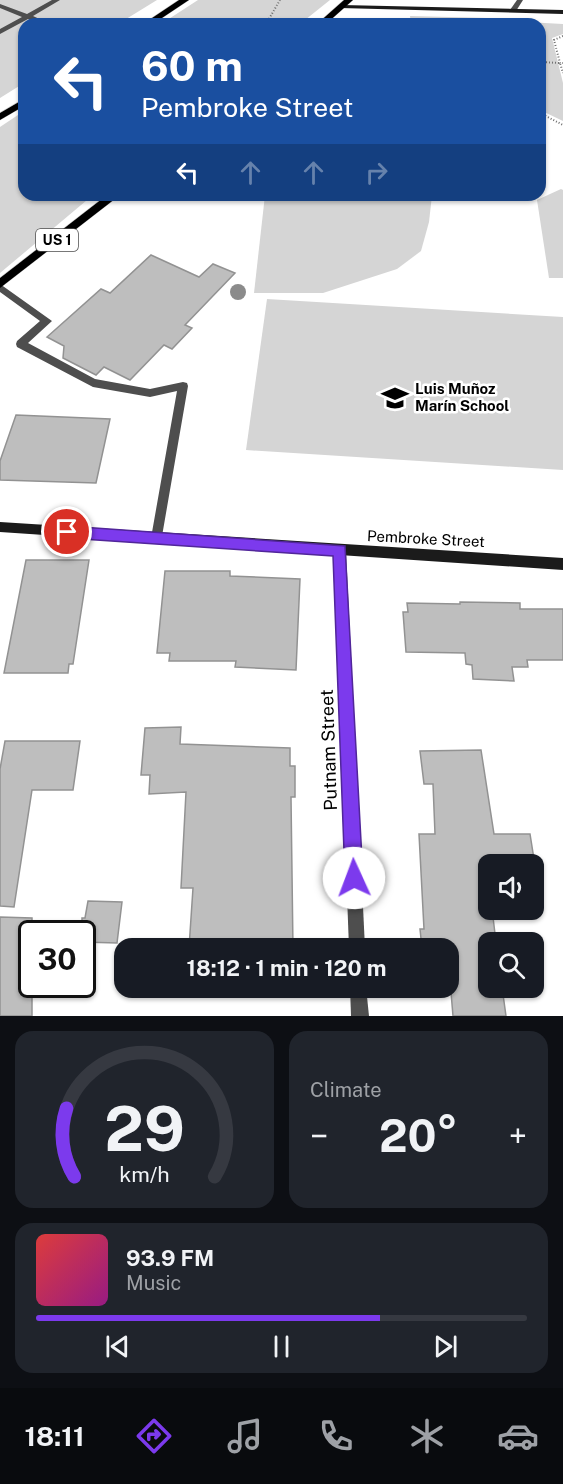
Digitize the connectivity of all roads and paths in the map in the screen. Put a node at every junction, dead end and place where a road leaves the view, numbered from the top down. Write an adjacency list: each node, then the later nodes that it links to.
1 (57, 0): 9 (street)
2 (185, 0): 10 (main road)
3 (280, 0): 11 (path)
4 (520, 0): 7 (street)
5 (345, 3): 7 (street); 12 (main road)
6 (0, 6): 9 (street)
7 (514, 10): 8 (street)
8 (563, 12)
9 (28, 17)
10 (156, 18)
11 (270, 18)
12 (328, 18)
13 (18, 22): 14 (street)
14 (0, 32)
15 (563, 36): 17 (path)
16 (546, 62): 17 (path)
17 (562, 63): 18 (path)
18 (563, 73)
19 (18, 106): 21 (main road)
20 (546, 116): 22 (path)
21 (0, 117)
22 (563, 125)
23 (106, 201): 24 (main road, US 1)
24 (0, 286): 26 (street)
25 (0, 527): 26 (street, Pembroke Street)
26 (157, 538): 27 (street, Pembroke Street)
27 (340, 551): 28 (street, Pembroke Street); 29 (street, Putnam Street)
28 (563, 564)
29 (357, 938)
30 (359, 998): 31 (street)
31 (360, 1016)

